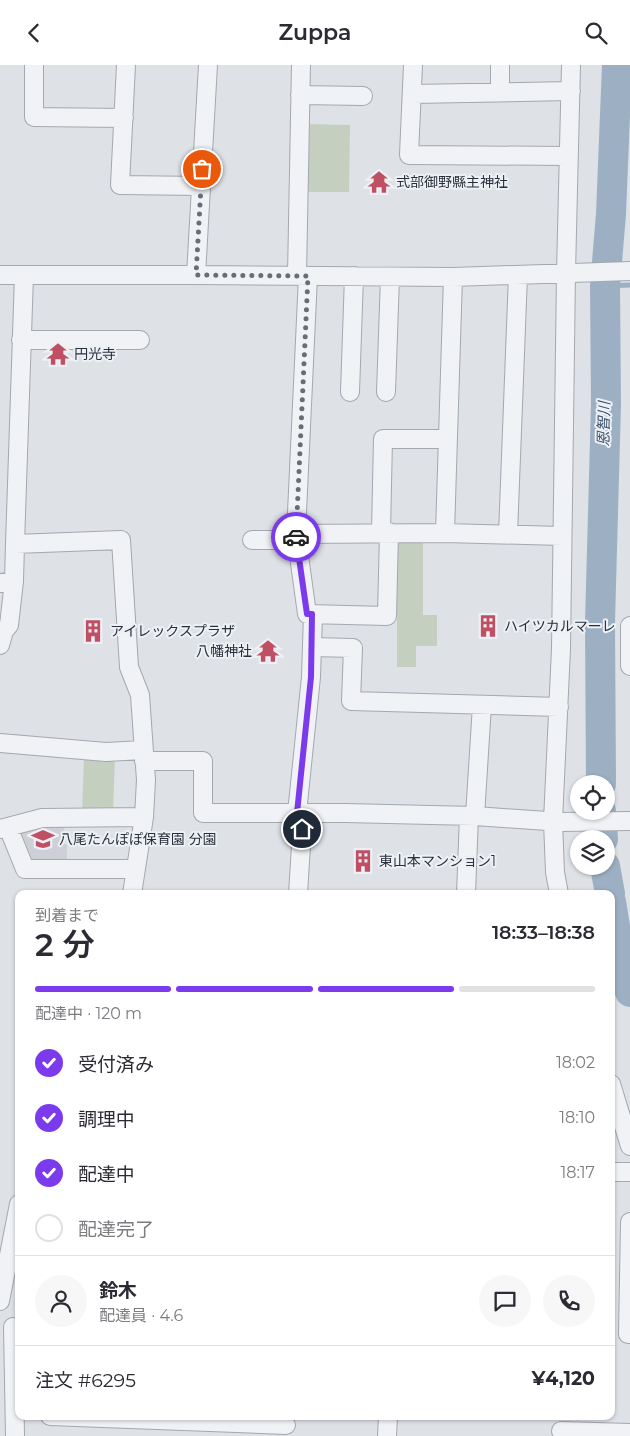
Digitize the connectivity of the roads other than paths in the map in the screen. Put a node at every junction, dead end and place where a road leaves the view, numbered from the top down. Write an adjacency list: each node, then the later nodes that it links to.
1 (34, 65): 13 (street)
2 (126, 65): 13 (street)
3 (208, 65): 15 (street)
4 (301, 65): 11 (street)
5 (413, 65): 10 (street)
6 (500, 65): 9 (street)
7 (571, 65): 8 (street)
8 (571, 91): 9 (street); 14 (street)
9 (500, 92): 10 (street)
10 (412, 94): 14 (street)
11 (300, 95): 12 (street); 22 (street)
12 (363, 96)
13 (124, 118): 15 (street)
14 (569, 156): 17 (street)
15 (202, 186): 20 (street)
16 (630, 271): 17 (street)
17 (570, 273): 21 (street); 34 (street)
18 (0, 275): 19 (street)
19 (24, 275): 20 (street); 26 (street)
20 (196, 275): 22 (street)
21 (518, 275): 25 (street); 33 (street)
22 (303, 276): 23 (street); 35 (street)
23 (354, 276): 24 (street); 29 (street)
24 (390, 277): 25 (street); 28 (street)
25 (453, 277): 30 (street)
26 (21, 340): 27 (street); 37 (street)
27 (140, 340)
28 (386, 392)
29 (350, 393)
30 (448, 439): 31 (street); 32 (street)
31 (385, 532): 32 (street); 35 (street); 39 (street)
32 (445, 533): 33 (street)
33 (508, 535): 34 (street)
34 (562, 536): 45 (street)
35 (296, 537): 36 (street); 39 (street)
36 (252, 540)
37 (14, 544): 38 (street); 47 (street)
38 (7, 581): 41 (street)
39 (312, 614): 42 (street)
40 (630, 626): 43 (street)
41 (0, 645)
42 (312, 647): 44 (street); 48 (street)
43 (630, 666)
44 (482, 705): 45 (street); 49 (street)
45 (559, 707): 52 (street)
46 (0, 743): 47 (street)
47 (144, 756): 48 (street); 50 (street)
48 (300, 813): 49 (street); 56 (street)
49 (472, 816): 52 (street); 57 (street)
50 (144, 817): 53 (street); 54 (street)
51 (629, 821): 52 (street)
52 (557, 822): 58 (street)
53 (4, 828): 54 (street)
54 (135, 869): 55 (street)
55 (132, 890)
56 (298, 890)
57 (466, 890)
58 (559, 890)
59 (615, 1097): 60 (street)
60 (630, 1146)
61 (615, 1172): 62 (street)
62 (630, 1172)
63 (630, 1222): 67 (street)
64 (15, 1224): 65 (street)
65 (0, 1301)
66 (11, 1327): 68 (street)
67 (623, 1334)
68 (15, 1386)
69 (17, 1420): 75 (street)
70 (144, 1420): 72 (street)
71 (388, 1420): 76 (street)
72 (286, 1426)
73 (561, 1428): 74 (street)
74 (630, 1433)
75 (15, 1436)
76 (387, 1436)

